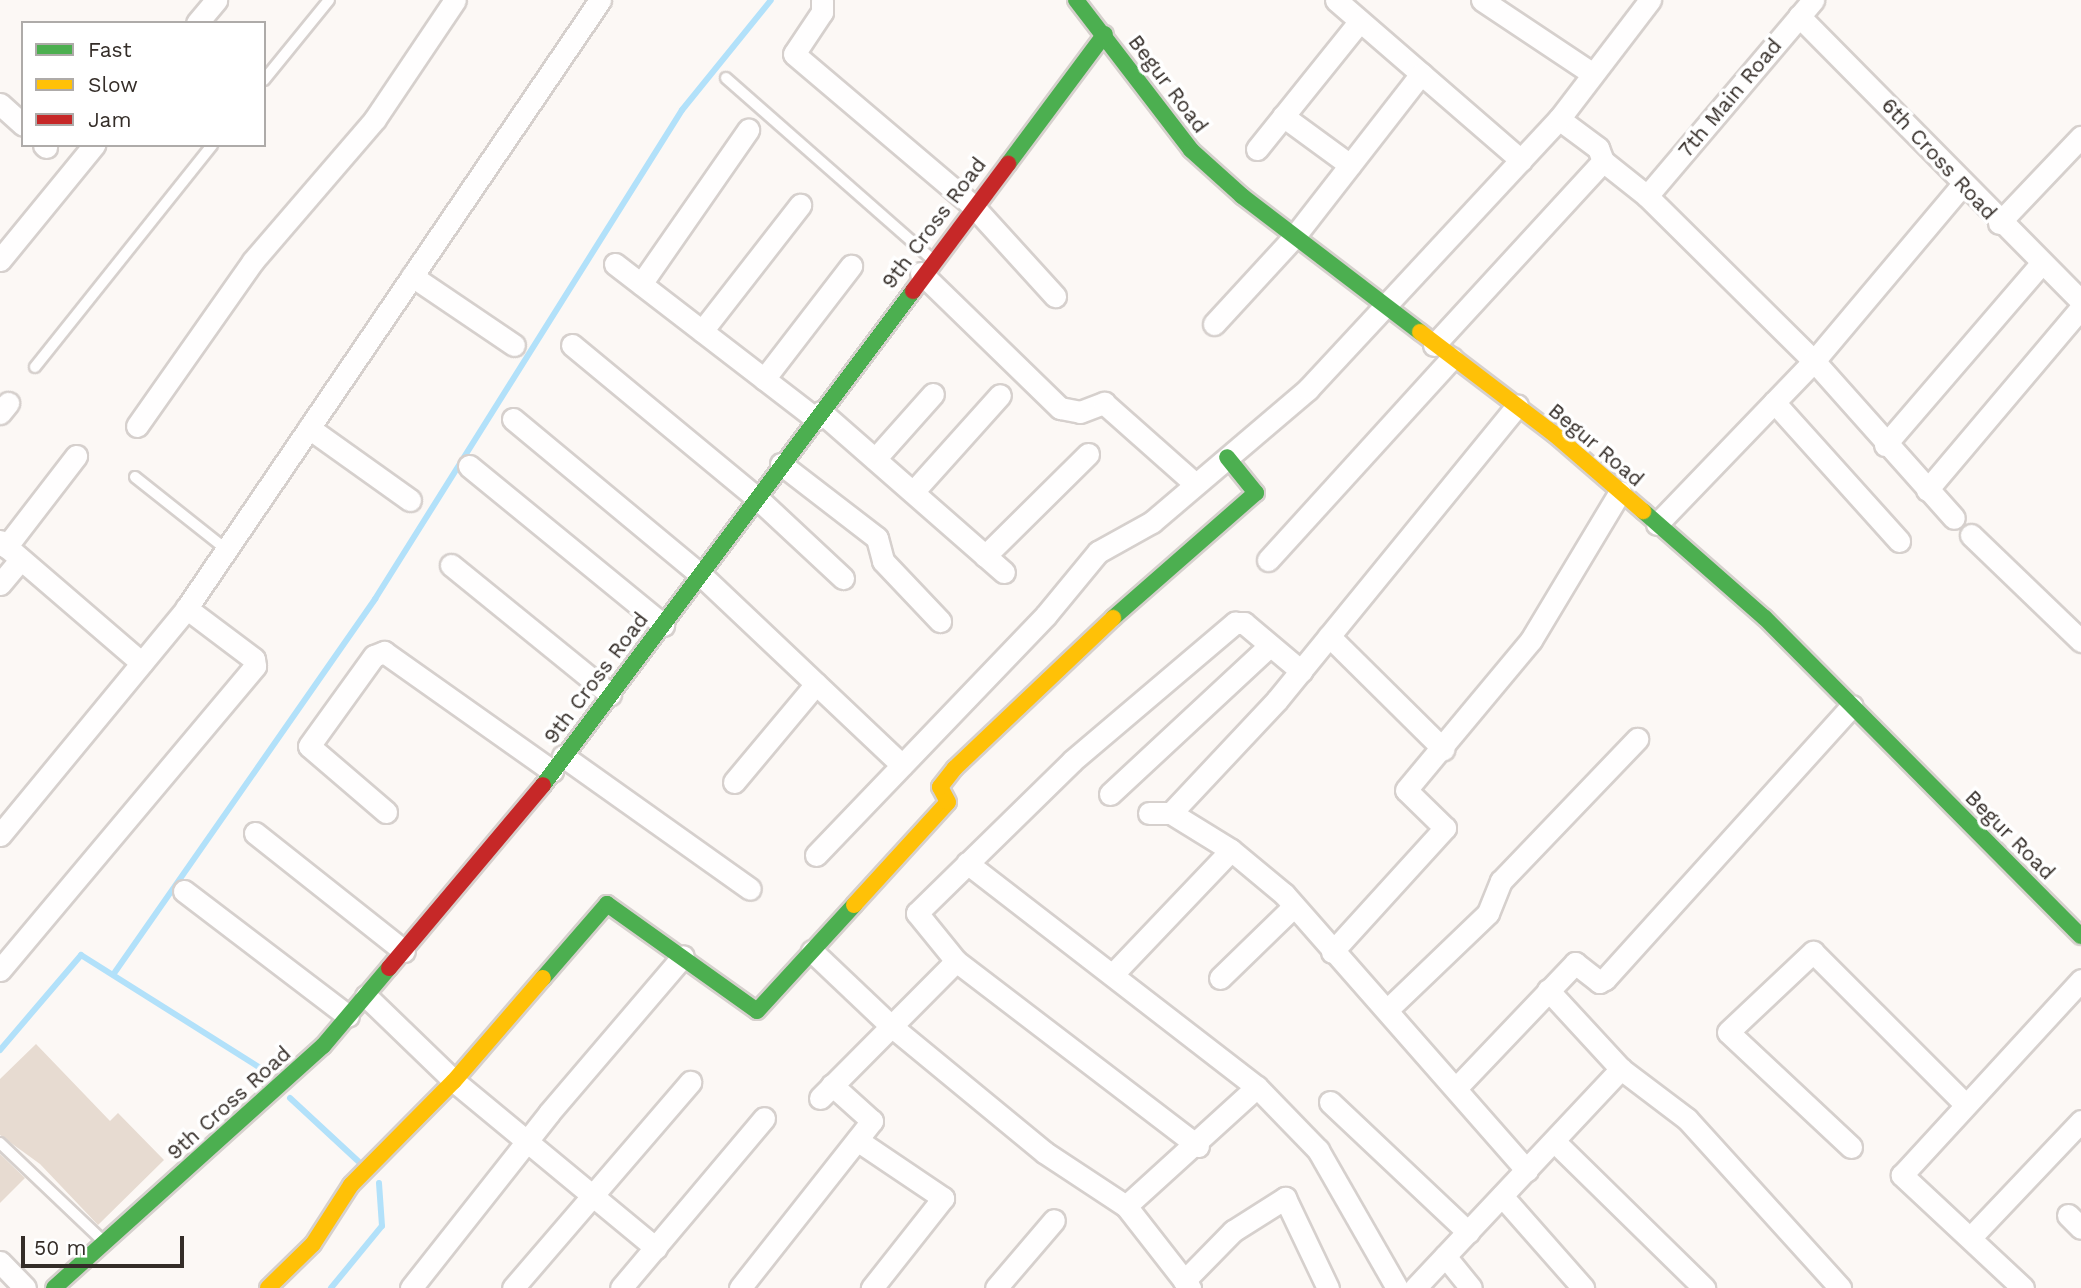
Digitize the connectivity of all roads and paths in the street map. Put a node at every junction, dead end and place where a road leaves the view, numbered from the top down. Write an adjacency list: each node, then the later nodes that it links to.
1 (216, 0): 11 (street)
2 (329, 0): 16 (lane)
3 (455, 0): 62 (street)
4 (600, 0): 41 (street)
5 (822, 0): 33 (street)
6 (1336, 0): 12 (street)
7 (1482, 0): 15 (street)
8 (1650, 0): 15 (street)
9 (1090, 5): 13 (street, Begur Road)
10 (1806, 8): 30 (street, 6th Cross Road); 31 (street, 7th Main Road)
11 (199, 21)
12 (1360, 21): 14 (street); 19 (street)
13 (1105, 34): 33 (street, 9th Cross Road); 35 (street, Begur Road)
14 (1422, 74): 27 (street); 29 (street)
15 (1593, 74): 20 (street)
16 (266, 78)
17 (726, 78): 40 (lane)
18 (0, 104): 21 (street)
19 (1283, 116): 26 (street); 29 (street)
20 (1559, 119): 27 (street); 28 (street)
21 (21, 123)
22 (748, 130): 42 (street)
23 (2081, 137): 34 (street)
24 (92, 147): 36 (street)
25 (210, 147): 54 (lane)
26 (1257, 149)
27 (1521, 160): 45 (street)
28 (1603, 161): 31 (street); 51 (street)
29 (1350, 165): 35 (street)
30 (1962, 186): 34 (street, 6th Cross Road); 53 (street)
31 (1647, 196): 53 (street)
32 (800, 205): 48 (street)
33 (973, 205): 40 (street, 9th Cross Road); 43 (street)
34 (1999, 223): 38 (street, 6th Cross Road)
35 (1294, 237): 45 (street, Begur Road); 47 (street)
36 (0, 260)
37 (615, 264): 42 (street)
38 (2040, 265): 44 (street, 6th Cross Road); 64 (street)
39 (851, 266): 55 (street)
40 (927, 266): 60 (street, 9th Cross Road); 72 (street)
41 (412, 276): 49 (street); 63 (street)
42 (641, 284): 48 (street)
43 (1055, 296)
44 (2081, 301)
45 (1383, 306): 51 (street, Begur Road); 67 (street)
46 (2081, 308): 73 (street)
47 (1214, 324)
48 (702, 331): 55 (street)
49 (514, 345)
50 (572, 345): 76 (street)
51 (1434, 345): 52 (street, Begur Road)
52 (1452, 358): 59 (street, Begur Road); 85 (street)
53 (1814, 361): 58 (street); 64 (street)
54 (35, 367)
55 (764, 379): 60 (street)
56 (933, 394): 68 (street)
57 (1000, 395): 74 (street)
58 (1774, 402): 79 (street); 81 (street)
59 (1517, 407): 75 (street, Begur Road); 94 (street)
60 (819, 416): 68 (street); 69 (street, 9th Cross Road)
61 (513, 419): 88 (street)
62 (137, 426)
63 (309, 428): 77 (street); 82 (street)
64 (1885, 445): 73 (street)
65 (1088, 453): 84 (street)
66 (76, 456): 83 (street)
67 (1227, 457): 72 (street); 121 (street)
68 (875, 459): 74 (street)
69 (781, 464): 76 (street, 9th Cross Road); 92 (street)
70 (469, 466): 93 (street)
71 (135, 477): 82 (lane)
72 (1194, 483): 105 (street)
73 (1927, 490): 78 (street)
74 (913, 492): 84 (street)
75 (1620, 492): 79 (street, Begur Road); 103 (street)
76 (757, 497): 88 (street, 9th Cross Road); 89 (street)
77 (410, 500)
78 (1954, 518)
79 (1657, 524): 101 (street, Begur Road)
80 (1972, 535): 95 (street)
81 (1899, 541)
82 (226, 549): 91 (street)
83 (8, 550): 90 (street); 97 (street)
84 (985, 556): 87 (street)
85 (1268, 560)
86 (450, 565): 100 (street)
87 (1003, 572)
88 (700, 574): 93 (street, 9th Cross Road); 99 (street)
89 (843, 578)
90 (0, 583)
91 (186, 608): 97 (street); 125 (street)
92 (940, 621)
93 (663, 625): 100 (street, 9th Cross Road)
94 (1329, 636): 98 (street); 103 (street)
95 (2081, 641)
96 (1269, 646): 98 (street); 107 (street); 115 (street)
97 (142, 663): 112 (street)
98 (1301, 671): 110 (street)
99 (816, 684): 105 (street); 106 (street)
100 (610, 694): 104 (street, 9th Cross Road)
101 (1852, 706): 119 (street, Begur Road); 129 (street)
102 (1637, 739): 131 (street)
103 (1443, 749): 122 (street)
104 (558, 764): 108 (street); 116 (street); 120 (street, 9th Cross Road)
105 (902, 765): 114 (street)
106 (734, 782)
107 (1110, 794)
108 (386, 812)
109 (1149, 813): 110 (street)
110 (1171, 813): 113 (street)
111 (255, 833): 120 (street)
112 (0, 835)
113 (1231, 850): 118 (street); 126 (street)
114 (816, 855)
115 (967, 863): 124 (street); 126 (street)
116 (750, 889)
117 (184, 891): 132 (street)
118 (1294, 906): 122 (street); 127 (street)
119 (2081, 936)
120 (404, 951): 130 (street, 9th Cross Road)
121 (812, 951): 123 (street); 133 (street)
122 (1332, 952): 131 (street)
123 (683, 956): 135 (street); 144 (street)
124 (956, 961): 133 (street); 147 (street)
125 (0, 970)
126 (1112, 974): 138 (street)
127 (1220, 978)
128 (2081, 980): 140 (street)
129 (1548, 990): 134 (street); 137 (street)
130 (366, 996): 132 (street, 9th Cross Road); 135 (street)
131 (1387, 1010): 137 (street)
132 (348, 1016): 156 (street, 9th Cross Road)
133 (890, 1025): 143 (street); 152 (street)
134 (1621, 1069): 145 (street); 176 (street)
135 (454, 1081): 144 (street); 163 (street)
136 (690, 1083): 150 (street)
137 (1458, 1086): 149 (street)
138 (1257, 1087): 147 (street); 171 (street)
139 (1330, 1102): 154 (street)
140 (1966, 1105): 148 (street); 155 (street)
141 (764, 1118): 157 (street)
142 (2081, 1121): 155 (street)
143 (857, 1140): 167 (street); 168 (street)
144 (526, 1141): 150 (street); 164 (street)
145 (1555, 1142): 149 (street); 175 (street)
146 (0, 1143): 156 (lane)
147 (1198, 1146): 152 (street)
148 (1851, 1147)
149 (1527, 1171): 151 (street)
150 (594, 1195): 157 (street); 165 (street)
151 (1503, 1196): 154 (street); 174 (street)
152 (1126, 1206): 160 (street)
153 (1054, 1220): 169 (street)
154 (1468, 1232): 158 (street)
155 (1971, 1237): 177 (street)
156 (106, 1242): 162 (street, 9th Cross Road)
157 (656, 1248): 166 (street)
158 (1445, 1256): 172 (street); 173 (street)
159 (0, 1262): 161 (street)
160 (1187, 1285): 170 (street)
161 (25, 1288)
162 (54, 1288)
163 (268, 1288)
164 (411, 1288)
165 (513, 1288)
166 (621, 1288)
167 (740, 1288)
168 (872, 1288)
169 (996, 1288)
170 (1328, 1288)
171 (1397, 1288)
172 (1415, 1288)
173 (1471, 1288)
174 (1583, 1288)
175 (1704, 1288)
176 (1840, 1288)
177 (2023, 1288)

